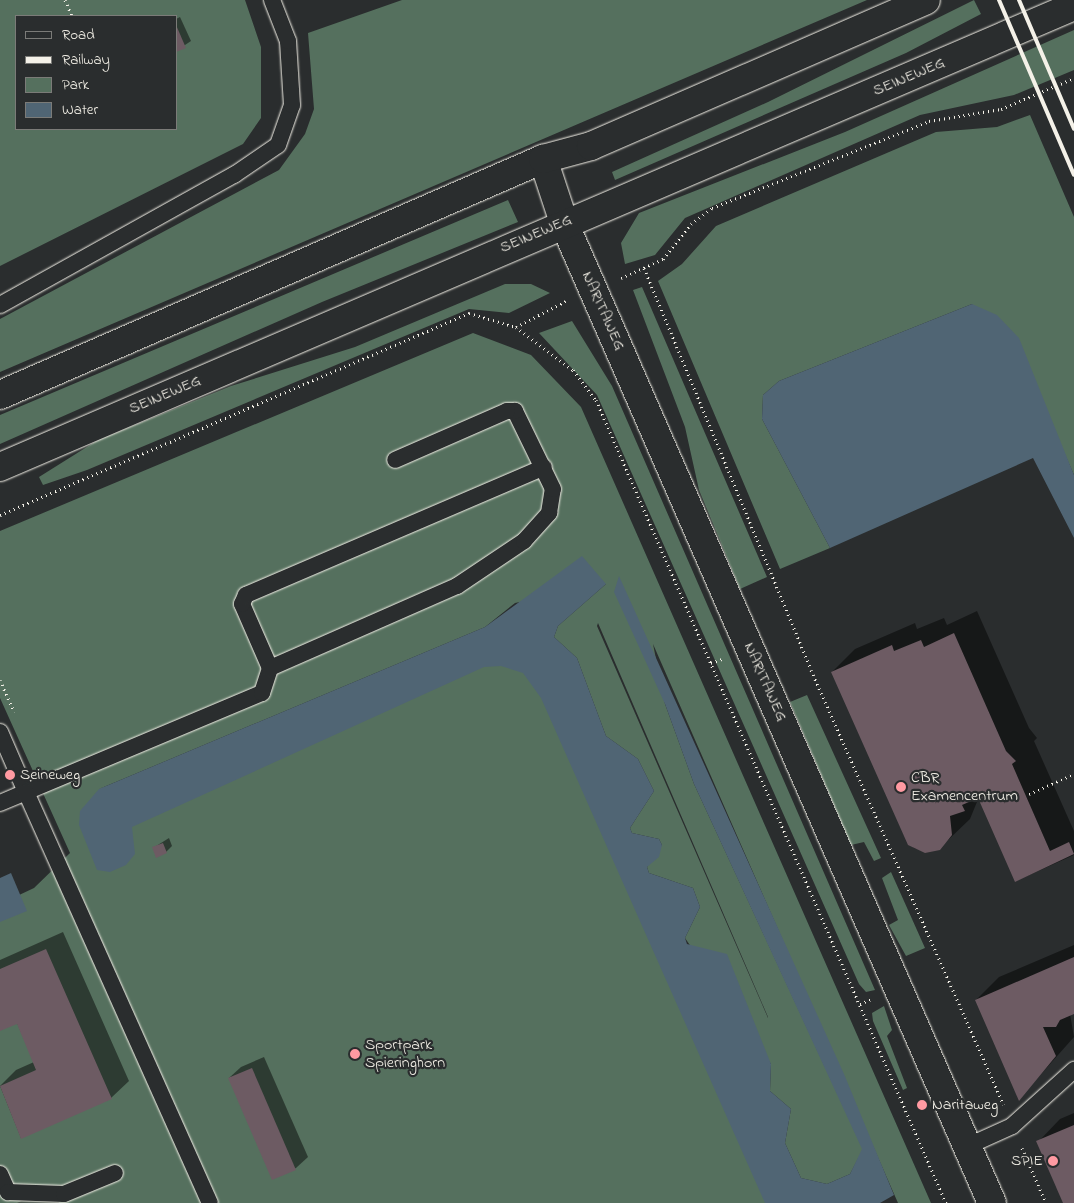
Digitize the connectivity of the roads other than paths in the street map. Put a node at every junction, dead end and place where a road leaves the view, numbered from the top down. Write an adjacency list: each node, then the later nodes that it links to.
1 (272, 0): 6 (lane)
2 (926, 0): 4 (main road)
3 (1074, 6): 5 (main road, SEINEWEG)
4 (543, 159): 5 (main road, NARITAWEG); 7 (main road)
5 (564, 222): 9 (main road, SEINEWEG); 16 (main road, NARITAWEG)
6 (0, 305)
7 (0, 395)
8 (395, 460): 10 (lane)
9 (0, 467)
10 (544, 467): 11 (lane); 11 (lane)
11 (270, 668): 13 (lane)
12 (0, 732): 13 (lane)
13 (26, 792): 14 (lane); 20 (lane)
14 (0, 803)
15 (1074, 1070): 16 (lane)
16 (968, 1146): 21 (main road, NARITAWEG)
17 (115, 1173): 19 (lane)
18 (0, 1174): 19 (lane)
19 (4, 1194)
20 (210, 1203)
21 (992, 1203)

